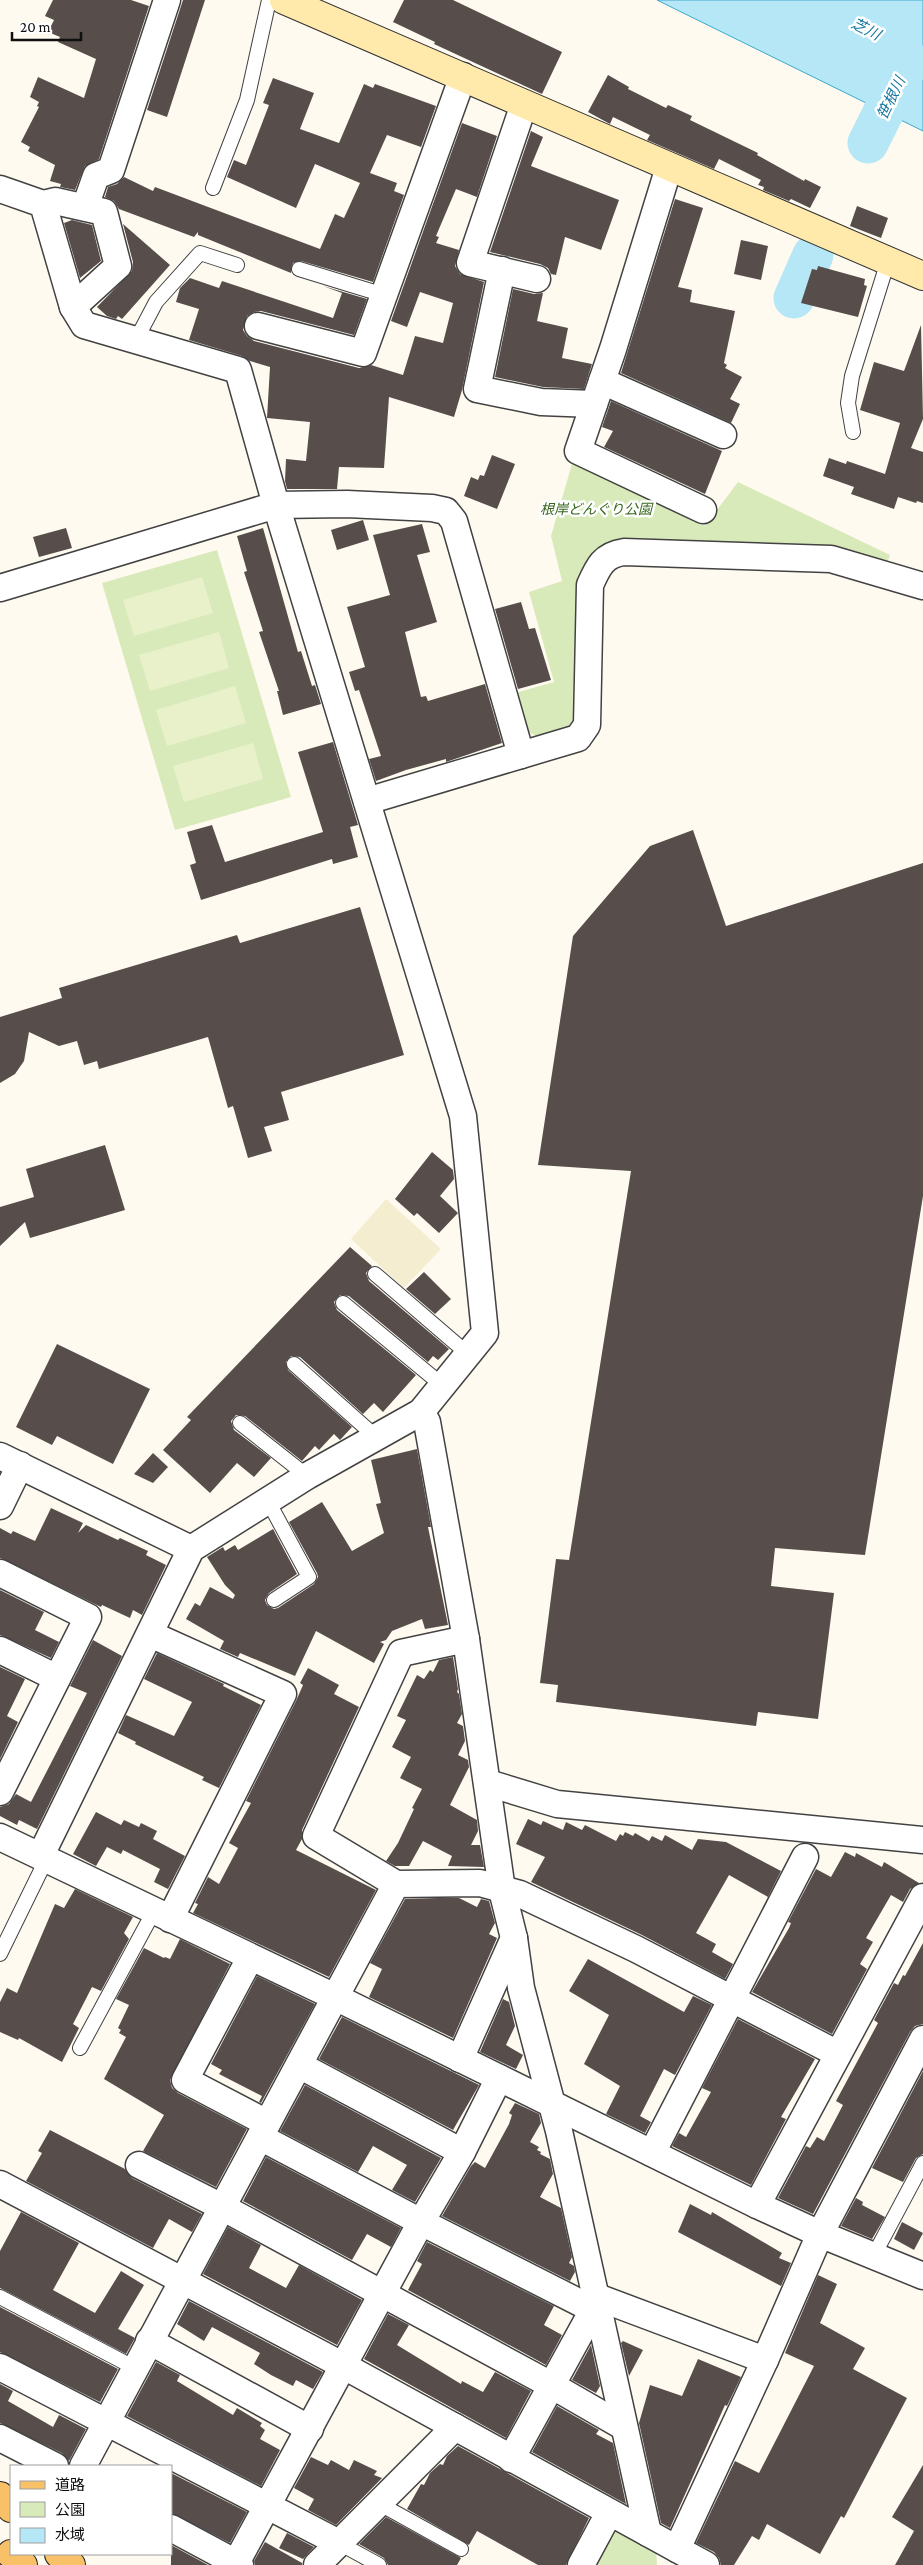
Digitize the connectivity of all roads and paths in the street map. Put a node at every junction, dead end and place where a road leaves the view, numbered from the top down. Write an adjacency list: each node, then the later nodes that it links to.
1 (167, 0): 10 (street)
2 (269, 0): 7 (lane)
3 (284, 0): 4 (street)
4 (463, 76): 5 (street); 17 (street)
5 (524, 104): 6 (street); 14 (street)
6 (669, 167): 11 (street); 21 (street)
7 (213, 188)
8 (0, 189): 9 (street)
9 (43, 204): 10 (street); 18 (street)
10 (85, 207): 18 (street)
11 (888, 261): 15 (street); 22 (lane)
12 (237, 265): 20 (lane)
13 (299, 269): 17 (lane)
14 (502, 270): 16 (street); 21 (street)
15 (923, 276)
16 (537, 279)
17 (384, 295): 19 (street)
18 (73, 306): 20 (street)
19 (258, 326)
20 (136, 340): 24 (street)
21 (598, 392): 23 (street); 25 (street)
22 (853, 432)
23 (722, 435)
24 (276, 505): 27 (street); 28 (street); 29 (street)
25 (703, 510)
26 (923, 586): 28 (street)
27 (0, 588)
28 (521, 755): 29 (street)
29 (367, 801): 32 (street)
30 (375, 1274): 32 (lane)
31 (343, 1303): 34 (lane)
32 (468, 1354): 34 (street)
33 (294, 1364): 37 (lane)
34 (442, 1385): 35 (street)
35 (421, 1412): 37 (street); 46 (street)
36 (240, 1422): 39 (lane)
37 (376, 1437): 39 (street)
38 (10, 1460): 41 (street); 42 (street)
39 (307, 1476): 40 (street)
40 (268, 1502): 42 (street); 44 (lane)
41 (0, 1506)
42 (191, 1549): 45 (street)
43 (0, 1573): 48 (street)
44 (274, 1600)
45 (150, 1634): 53 (street); 58 (street)
46 (466, 1639): 49 (street); 55 (street)
47 (0, 1650): 48 (street)
48 (57, 1678): 50 (street)
49 (488, 1783): 52 (street); 56 (street)
50 (0, 1792)
51 (0, 1837): 53 (street)
52 (923, 1840)
53 (44, 1856): 58 (street); 60 (lane)
54 (805, 1856): 63 (street)
55 (396, 1884): 56 (street); 62 (street)
56 (502, 1890): 59 (street); 63 (street)
57 (923, 1897): 66 (street)
58 (162, 1915): 61 (street); 65 (lane)
59 (514, 1938): 67 (street); 70 (street)
60 (0, 1954)
61 (250, 1958): 62 (street); 71 (street)
62 (336, 1997): 67 (street); 68 (street)
63 (732, 2001): 66 (street); 73 (street)
64 (923, 2039): 80 (street)
65 (80, 2048)
66 (838, 2054): 77 (street)
67 (460, 2059): 69 (street)
68 (299, 2064): 71 (street); 72 (street)
69 (499, 2078): 70 (street); 72 (street)
70 (552, 2103): 73 (street); 86 (street)
71 (263, 2130): 78 (street); 79 (street)
72 (462, 2152): 79 (street)
73 (652, 2153): 77 (street)
74 (923, 2164): 81 (lane)
75 (139, 2165): 78 (street)
76 (0, 2184): 83 (street)
77 (757, 2205): 80 (street)
78 (222, 2207): 83 (street); 84 (street)
79 (421, 2222): 84 (street); 86 (street)
80 (820, 2234): 81 (street); 88 (street)
81 (874, 2255): 82 (street)
82 (923, 2276)
83 (184, 2280): 87 (street); 89 (street)
84 (382, 2295): 89 (street); 92 (street)
85 (0, 2297): 91 (lane)
86 (597, 2306): 88 (street); 92 (street); 95 (street)
87 (149, 2341): 91 (street); 96 (street)
88 (766, 2360): 111 (street)
89 (344, 2366): 94 (street); 96 (street)
90 (0, 2367): 93 (street)
91 (135, 2368): 93 (street)
92 (551, 2385): 95 (street); 98 (street)
93 (107, 2422): 100 (street); 104 (street)
94 (455, 2428): 98 (street); 102 (street)
95 (624, 2428): 107 (street)
96 (310, 2429): 104 (street)
97 (0, 2438): 99 (street)
98 (511, 2459): 105 (street)
99 (53, 2465)
100 (84, 2465)
101 (0, 2496): 103 (main road)
102 (378, 2503): 109 (street); 110 (lane)
103 (10, 2507)
104 (266, 2507): 109 (street); 115 (street)
105 (609, 2513): 107 (street); 120 (street)
106 (172, 2529): 115 (street)
107 (648, 2534): 111 (street)
108 (0, 2542): 112 (main road)
109 (338, 2543): 118 (street); 119 (lane)
110 (461, 2549)
111 (677, 2549): 121 (street)
112 (10, 2553)
113 (12, 2555): 116 (main road)
114 (60, 2555): 117 (main road)
115 (237, 2564)
116 (23, 2565)
117 (71, 2565)
118 (317, 2565)
119 (379, 2565)
120 (581, 2565)
121 (706, 2565)

